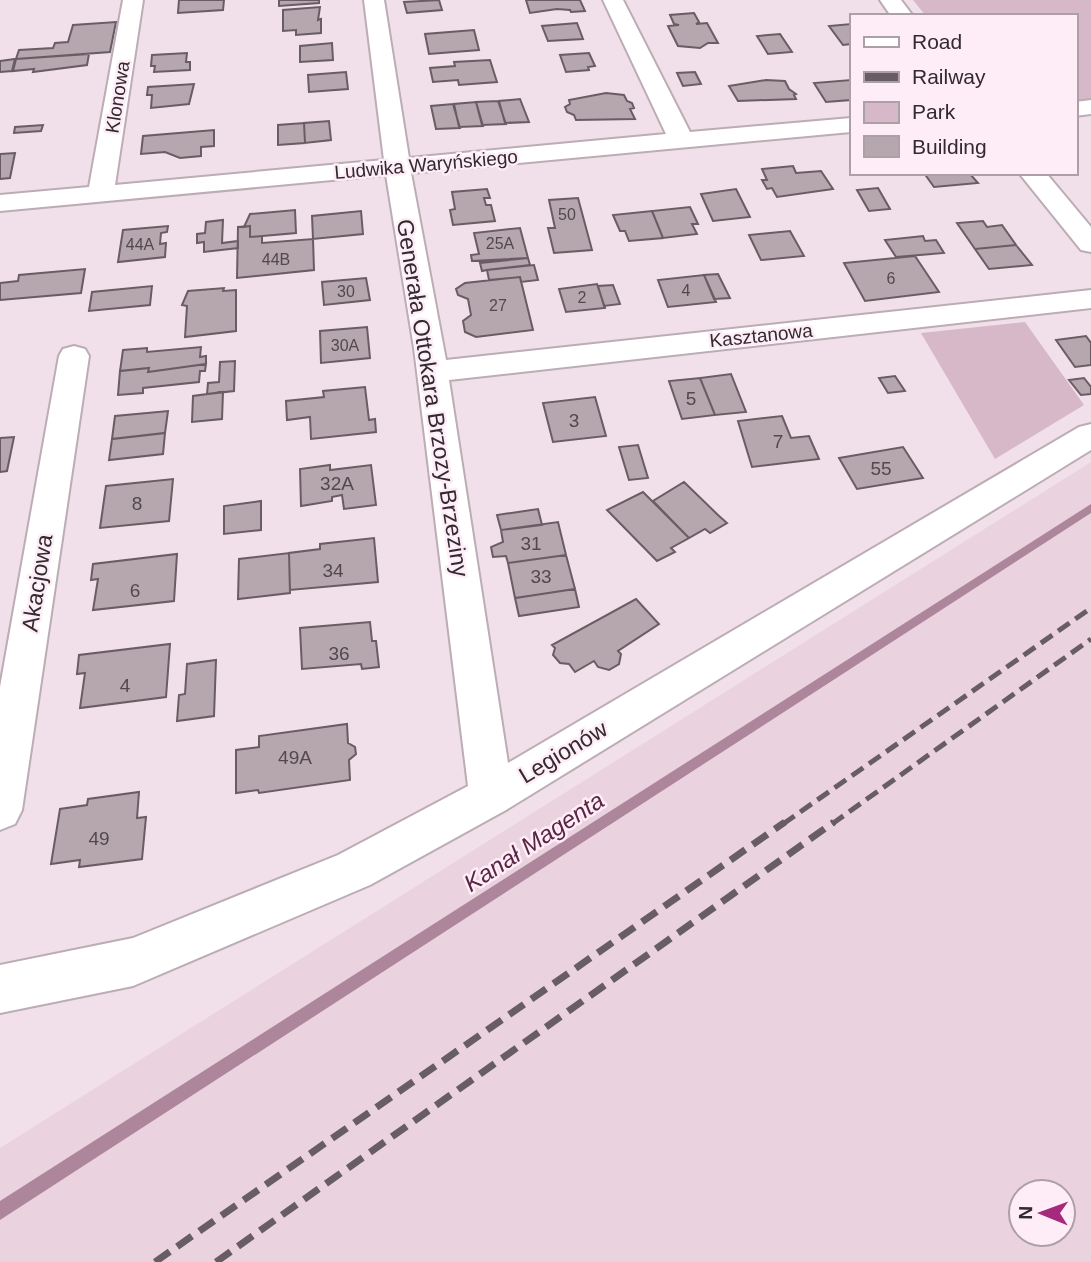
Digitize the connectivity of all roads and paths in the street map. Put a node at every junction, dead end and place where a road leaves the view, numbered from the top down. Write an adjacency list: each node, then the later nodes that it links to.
1 (132, 0): 8 (street, Klonowa)
2 (374, 0): 6 (street, Generała Ottokara Brzozy-Brzeziny)
3 (613, 0): 5 (street)
4 (850, 124): 5 (street, Ludwika Waryńskiego)
5 (681, 140): 6 (street, Ludwika Waryńskiego)
6 (397, 167): 8 (street, Ludwika Waryńskiego); 13 (street, Generała Ottokara Brzozy-Brzeziny)
7 (1033, 175): 10 (street)
8 (101, 194): 9 (street, Ludwika Waryńskiego)
9 (0, 203)
10 (1091, 244)
11 (1091, 299): 13 (street, Kasztanowa)
12 (74, 356): 16 (street, Akacjowa)
13 (432, 372): 15 (street, Generała Ottokara Brzozy-Brzeziny)
14 (1091, 435): 15 (street, Legionów)
15 (491, 796): 17 (street, Legionów)
16 (0, 810)
17 (0, 989)

